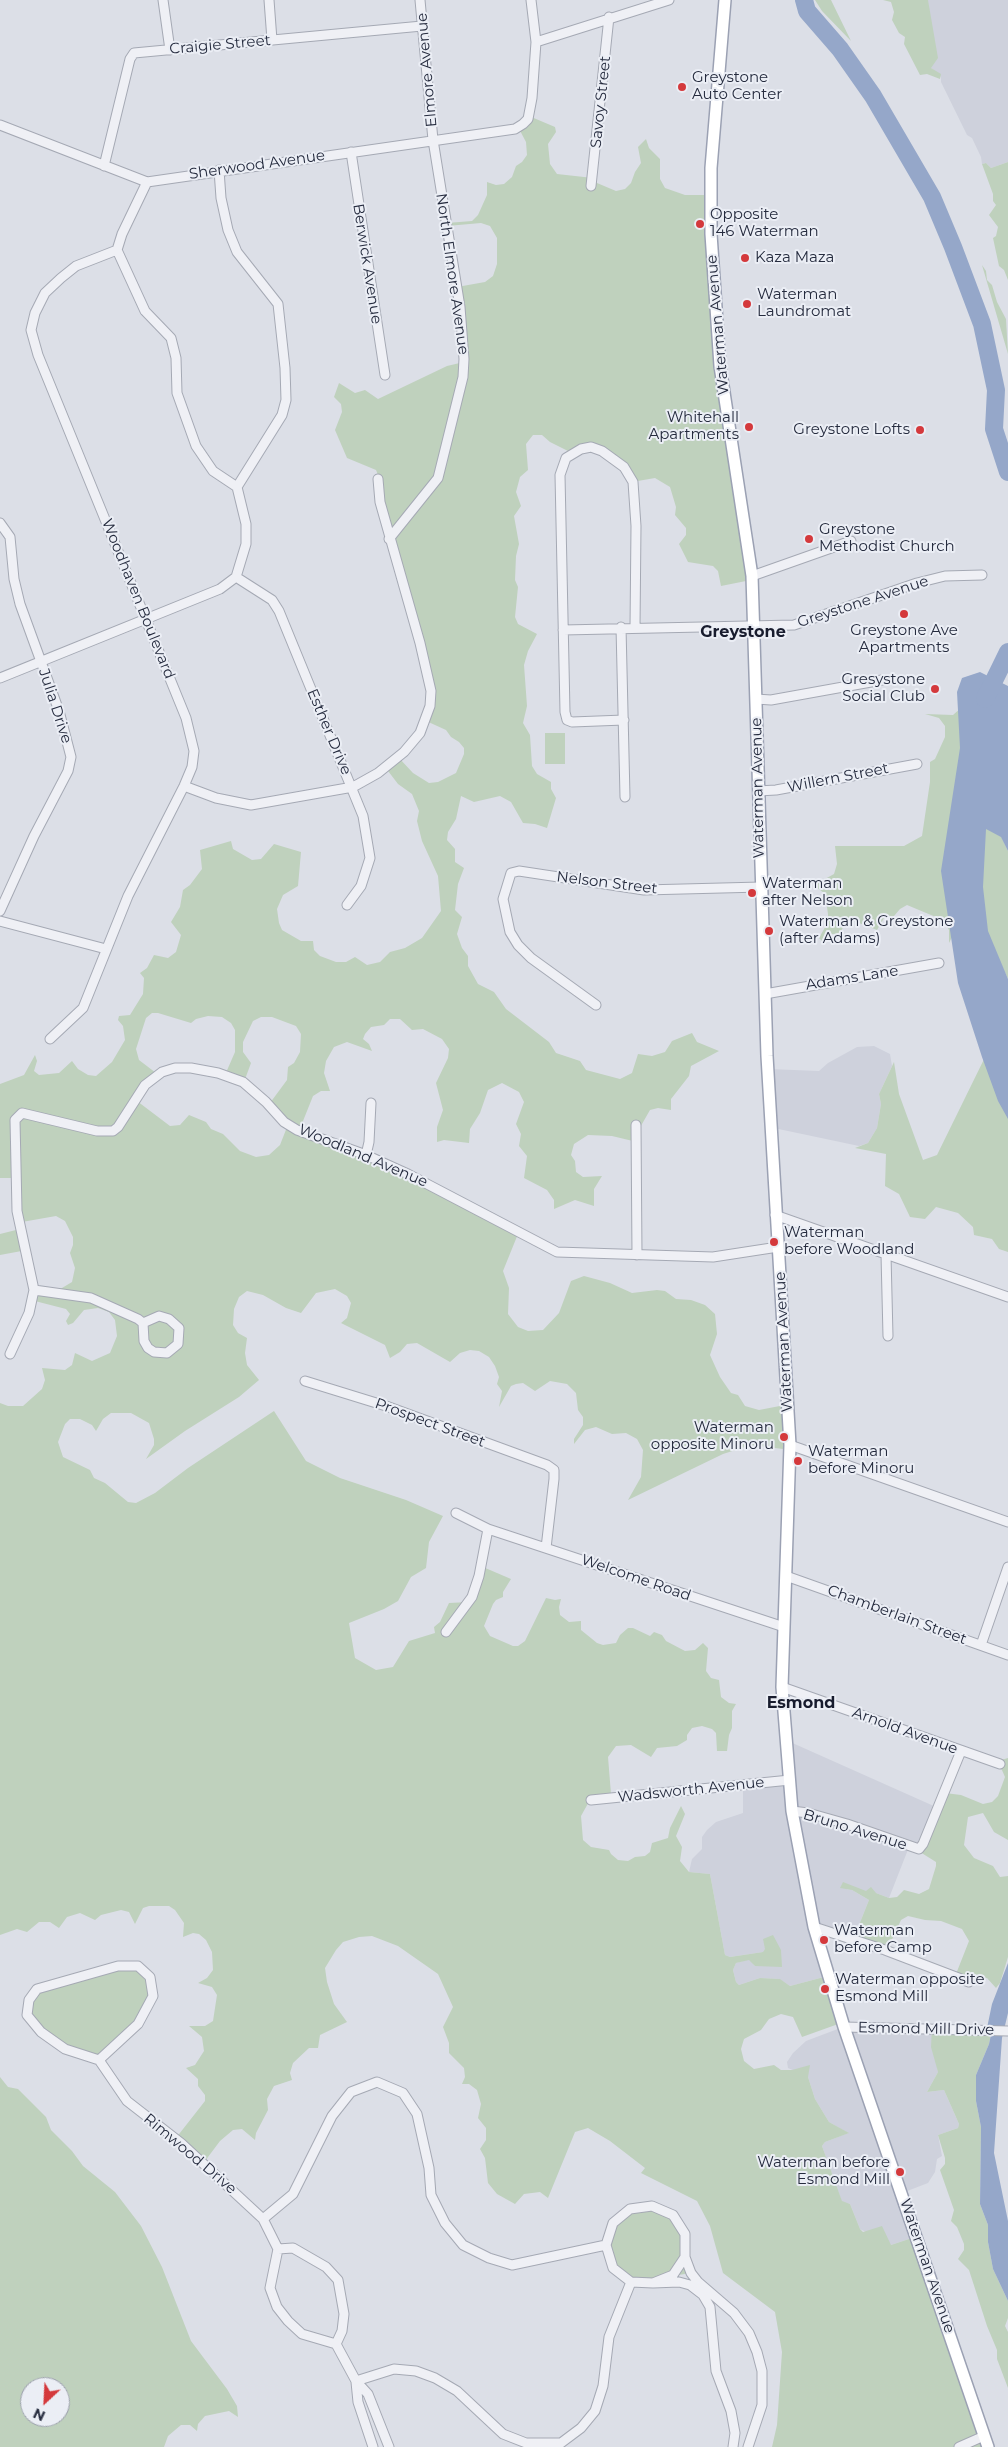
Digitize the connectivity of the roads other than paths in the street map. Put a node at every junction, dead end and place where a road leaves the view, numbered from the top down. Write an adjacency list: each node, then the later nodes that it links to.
1 (163, 0): 11 (street)
2 (270, 0): 9 (street)
3 (420, 0): 8 (street, Elmore Avenue)
4 (531, 0): 10 (street)
5 (669, 0): 7 (street)
6 (725, 0): 27 (main road, Waterman Avenue)
7 (609, 17): 10 (street); 18 (street, Savoy Street)
8 (422, 26): 9 (street, Craigie Street); 13 (street, Elmore Avenue)
9 (272, 40): 11 (street, Craigie Street)
10 (536, 42): 13 (street, Sherwood Avenue)
11 (170, 50): 15 (street, Craigie Street)
12 (0, 125): 15 (street, Sherwood Avenue)
13 (433, 140): 14 (street, Sherwood Avenue); 24 (street, North Elmore Avenue)
14 (351, 152): 16 (street, Sherwood Avenue); 20 (street, Berwick Avenue)
15 (104, 166): 17 (street, Sherwood Avenue)
16 (219, 170): 17 (street, Sherwood Avenue); 22 (street)
17 (147, 182): 19 (street)
18 (591, 186)
19 (117, 250): 22 (street); 29 (street, Woodhaven Boulevard)
20 (385, 376)
21 (378, 480): 24 (street)
22 (238, 487): 28 (street)
23 (0, 523): 34 (street, Julia Drive)
24 (389, 539): 41 (street)
25 (851, 541): 27 (street)
26 (982, 575): 30 (street, Greystone Avenue)
27 (752, 576): 30 (main road, Waterman Avenue)
28 (236, 577): 29 (street); 41 (street, Esther Drive)
29 (146, 618): 34 (street); 40 (street, Woodhaven Boulevard)
30 (753, 624): 31 (street, Greystone Avenue); 37 (main road, Waterman Avenue)
31 (635, 626): 32 (street, Greystone Avenue); 33 (street)
32 (621, 627): 33 (street, Greystone Avenue); 38 (street)
33 (563, 630): 38 (street)
34 (41, 662): 35 (street); 46 (street, Julia Drive)
35 (0, 678)
36 (882, 680): 37 (street)
37 (756, 699): 42 (main road, Waterman Avenue)
38 (624, 720): 43 (street)
39 (917, 764): 42 (street, Willern Street)
40 (184, 786): 41 (street); 48 (street, Woodhaven Boulevard)
41 (353, 787): 45 (street, Esther Drive)
42 (758, 791): 44 (main road, Waterman Avenue)
43 (625, 797)
44 (760, 887): 50 (main road, Waterman Avenue); 51 (street, Nelson Street)
45 (347, 905)
46 (0, 910)
47 (0, 921): 48 (street)
48 (106, 949): 52 (street, Woodhaven Boulevard)
49 (939, 963): 50 (street, Adams Lane)
50 (765, 994): 56 (main road, Waterman Avenue)
51 (596, 1005)
52 (50, 1039)
53 (371, 1103): 55 (street)
54 (636, 1125): 58 (street)
55 (366, 1155): 58 (street, Woodland Avenue); 60 (street, Woodland Avenue)
56 (775, 1215): 57 (main road, Waterman Avenue); 59 (street)
57 (778, 1247): 58 (street, Woodland Avenue); 66 (main road, Waterman Avenue)
58 (637, 1255)
59 (886, 1255): 61 (street); 63 (street)
60 (34, 1290): 62 (street); 64 (street, Woodland Avenue)
61 (1008, 1297)
62 (143, 1323): 62 (street)
63 (888, 1336)
64 (10, 1354)
65 (305, 1381): 70 (street, Prospect Street)
66 (790, 1445): 68 (street); 72 (main road, Waterman Avenue)
67 (456, 1513): 69 (street, Welcome Road)
68 (1008, 1522)
69 (488, 1528): 70 (street, Welcome Road); 74 (street)
70 (546, 1548): 73 (street, Welcome Road)
71 (1008, 1567): 75 (street)
72 (786, 1576): 73 (main road, Waterman Avenue); 75 (street, Chamberlain Street)
73 (784, 1627): 77 (main road, Waterman Avenue)
74 (446, 1632)
75 (981, 1645): 76 (street, Chamberlain Street)
76 (1008, 1656)
77 (782, 1687): 78 (street, Arnold Avenue); 80 (main road, Waterman Avenue)
78 (961, 1751): 79 (street, Arnold Avenue); 82 (street, Bruno Avenue)
79 (1000, 1764)
80 (790, 1780): 81 (street, Wadsworth Avenue); 82 (main road, Waterman Avenue)
81 (591, 1800)
82 (792, 1811): 83 (main road, Waterman Avenue)
83 (814, 1927): 84 (street); 85 (main road, Waterman Avenue)
84 (969, 1982)
85 (844, 2027): 86 (street, Esmond Mill Drive); 96 (main road, Waterman Avenue)
86 (1008, 2031)
87 (100, 2060): 87 (street); 88 (street, Rimwood Drive)
88 (263, 2218): 89 (street); 90 (street, Rimwood Drive)
89 (606, 2245): 91 (street); 92 (street)
90 (278, 2249): 94 (street); 94 (street)
91 (685, 2257): 93 (street); 100 (street)
92 (631, 2282): 93 (street); 95 (street)
93 (653, 2283): 99 (street)
94 (336, 2344): 95 (street)
95 (356, 2382): 97 (street); 98 (street)
96 (984, 2436): 101 (street); 102 (main road, Waterman Avenue)
97 (373, 2447)
98 (389, 2447)
99 (732, 2447)
100 (748, 2447)
101 (959, 2447)
102 (988, 2447)

